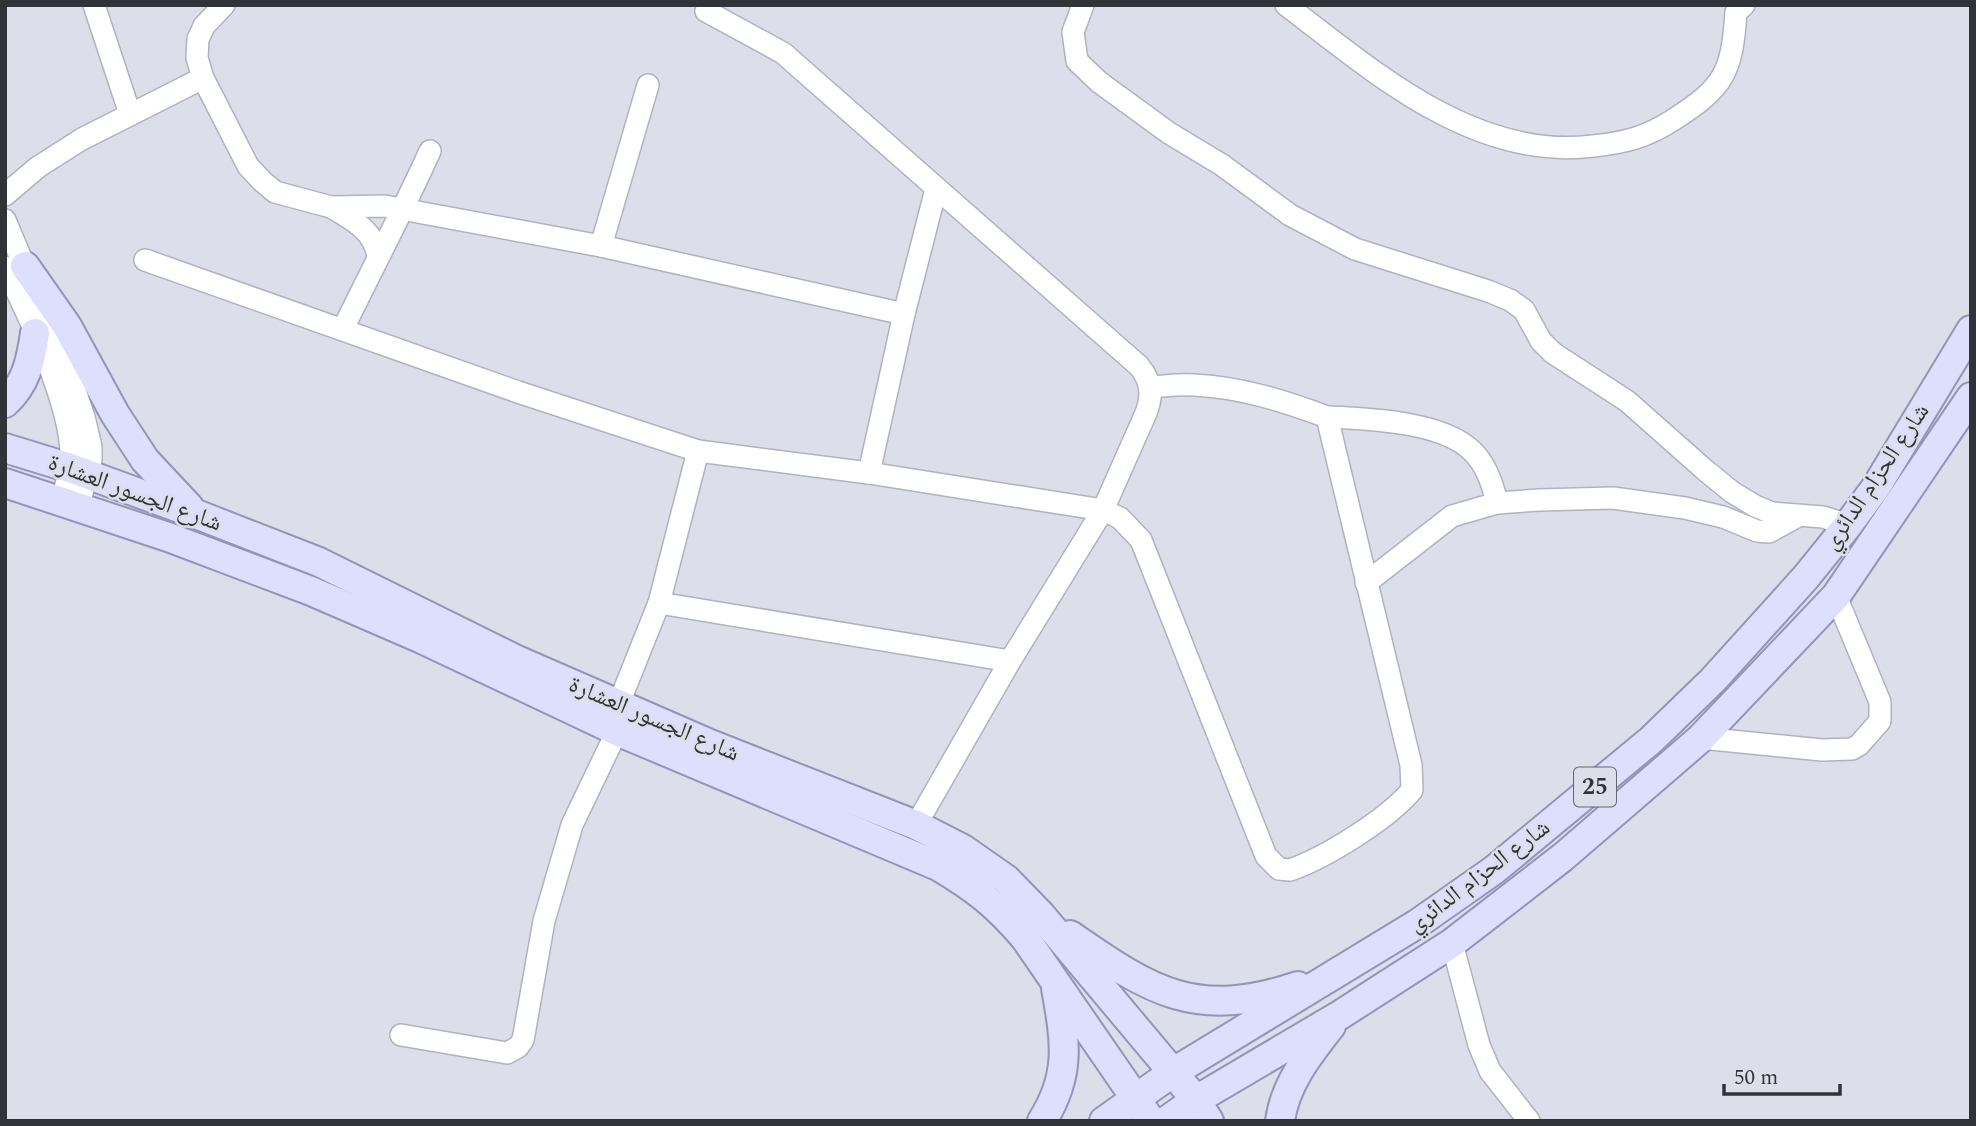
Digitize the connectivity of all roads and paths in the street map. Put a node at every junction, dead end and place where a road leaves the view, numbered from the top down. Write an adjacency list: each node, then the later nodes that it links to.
1 (94, 5): 9 (street)
2 (224, 5): 7 (street)
3 (1083, 5): 37 (street)
4 (1286, 5): 5 (street)
5 (1736, 7)
6 (706, 12): 11 (street)
7 (203, 78): 9 (street); 13 (street)
8 (648, 85): 16 (street)
9 (130, 114): 12 (street)
10 (430, 151): 14 (street)
11 (936, 189): 20 (street); 24 (street)
12 (5, 195)
13 (331, 207): 14 (street); 17 (street)
14 (404, 209): 16 (street); 17 (street)
15 (5, 220): 19 (street)
16 (601, 246): 20 (street)
17 (378, 256): 21 (street)
18 (145, 260): 21 (street)
19 (15, 267): 23 (street); 30 (street); 36 (main road)
20 (904, 314): 31 (street)
21 (343, 329): 29 (street)
22 (1971, 330): 38 (main road, شارع الحزام الدائري / 25)
23 (34, 333): 26 (main road); 30 (street)
24 (1150, 387): 27 (street); 35 (street)
25 (1971, 397): 40 (main road, شارع الحزام الدائري / 25)
26 (5, 403)
27 (1327, 417): 33 (street); 39 (street)
28 (5, 448): 30 (main road, شارع الجسور العشارة)
29 (698, 451): 31 (street); 41 (street)
30 (79, 471): 34 (street); 36 (main road, شارع الجسور العشارة)
31 (869, 473): 35 (street)
32 (5, 483): 34 (main road, شارع الجسور العشارة)
33 (1497, 503): 37 (street); 39 (street)
34 (69, 505): 44 (main road, شارع الجسور العشارة)
35 (1103, 510): 39 (street); 42 (street)
36 (196, 514): 43 (main road, شارع الجسور العشارة)
37 (1798, 516): 38 (street)
38 (1848, 525): 49 (main road, شارع الحزام الدائري / 25)
39 (1366, 583)
40 (1836, 596): 45 (main road, شارع الحزام الدائري / 25); 45 (street)
41 (659, 603): 42 (street); 43 (street)
42 (1010, 661): 46 (street)
43 (619, 703): 46 (main road, شارع الجسور العشارة)
44 (617, 731): 50 (main road, شارع الجسور العشارة); 52 (street)
45 (1701, 738): 48 (main road, شارع الحزام الدائري / 25)
46 (916, 825): 47 (main road, شارع الجسور العشارة)
47 (1041, 915): 49 (main road); 53 (main road, شارع الجسور العشارة)
48 (1451, 943): 51 (main road, شارع الحزام الدائري / 25); 60 (street)
49 (1337, 972): 53 (main road, شارع الحزام الدائري / 25)
50 (1054, 978): 54 (main road, شارع الجسور العشارة); 56 (main road)
51 (1340, 1015): 55 (main road, شارع الحزام الدائري / 25); 59 (main road)
52 (401, 1035)
53 (1172, 1073): 54 (main road, شارع الحزام الدائري / 25); 55 (main road, شارع الجسور العشارة)
54 (1143, 1110): 57 (main road, شارع الحزام الدائري / 25)
55 (1203, 1111): 58 (main road, شارع الحزام الدائري / 25)
56 (1042, 1121)
57 (1104, 1121)
58 (1166, 1121)
59 (1280, 1121)
60 (1529, 1121)

